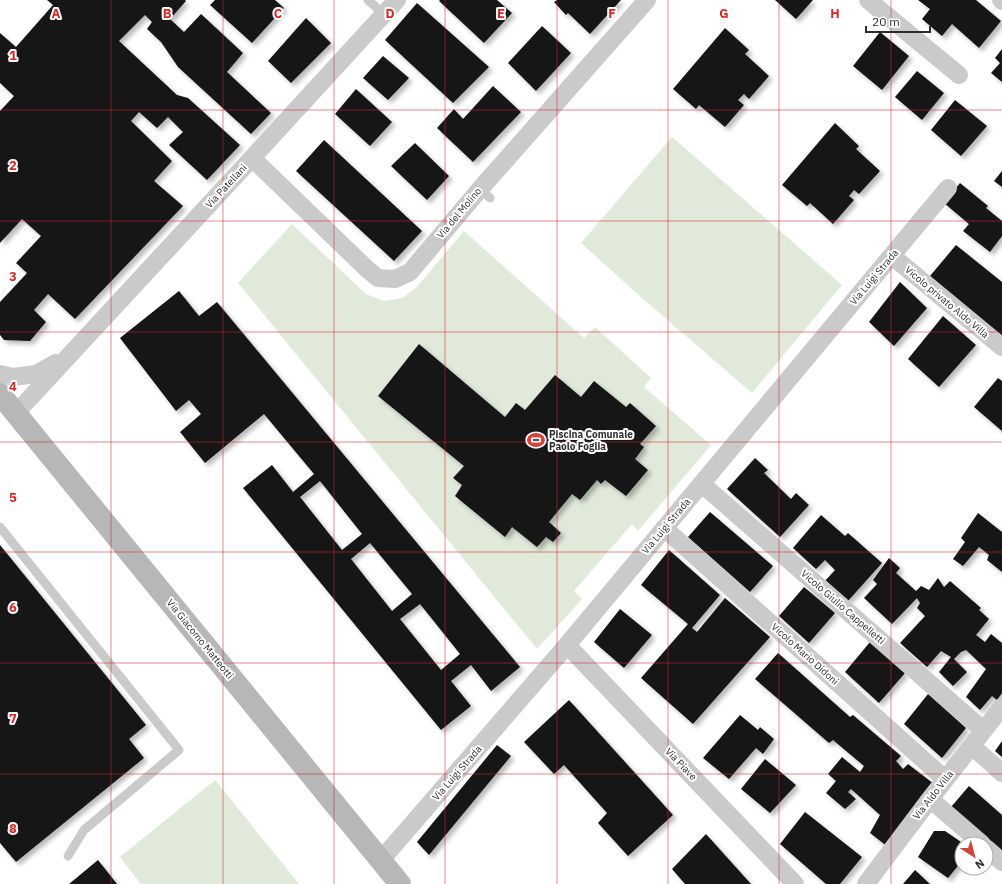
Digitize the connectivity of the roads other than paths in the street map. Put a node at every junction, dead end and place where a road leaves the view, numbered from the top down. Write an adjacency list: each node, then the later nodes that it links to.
1 (368, 0): 5 (lane)
2 (397, 0): 5 (street, Via Patellani)
3 (647, 0): 7 (street, Via del Molino)
4 (868, 0): 6 (street)
5 (384, 14): 7 (street, Via Patellani)
6 (959, 74)
7 (252, 158): 11 (street, Via Patellani)
8 (948, 188): 9 (street, Via Luigi Strada)
9 (892, 256): 10 (street, Vicolo privato Aldo Villa); 15 (street, Via Luigi Strada)
10 (1002, 347)
11 (67, 358): 12 (street, Via Patellani); 14 (street, Via Patellani)
12 (0, 374)
13 (0, 394): 14 (street, Via Giacomo Matteotti)
14 (16, 413): 28 (street, Via Giacomo Matteotti)
15 (702, 484): 17 (street, Via Luigi Strada); 20 (street, Vicolo Giulio Cappelletti)
16 (0, 527): 27 (lane)
17 (664, 528): 18 (street, Via Luigi Strada); 23 (street, Vicolo Mario Didoni)
18 (567, 645): 28 (street, Via Luigi Strada); 31 (street, Via Piave)
19 (1002, 707): 20 (street, Via Aldo Villa)
20 (984, 730): 21 (street, Via Aldo Villa)
21 (972, 746): 22 (street); 23 (street, Via Aldo Villa)
22 (1002, 773)
23 (945, 779): 24 (street, Via Aldo Villa)
24 (930, 799): 25 (street); 32 (street, Via Aldo Villa)
25 (973, 836)
26 (994, 855): 29 (street)
27 (68, 856)
28 (381, 860): 30 (street, Via Giacomo Matteotti)
29 (1002, 862)
30 (400, 884)
31 (795, 884)
32 (866, 884)

